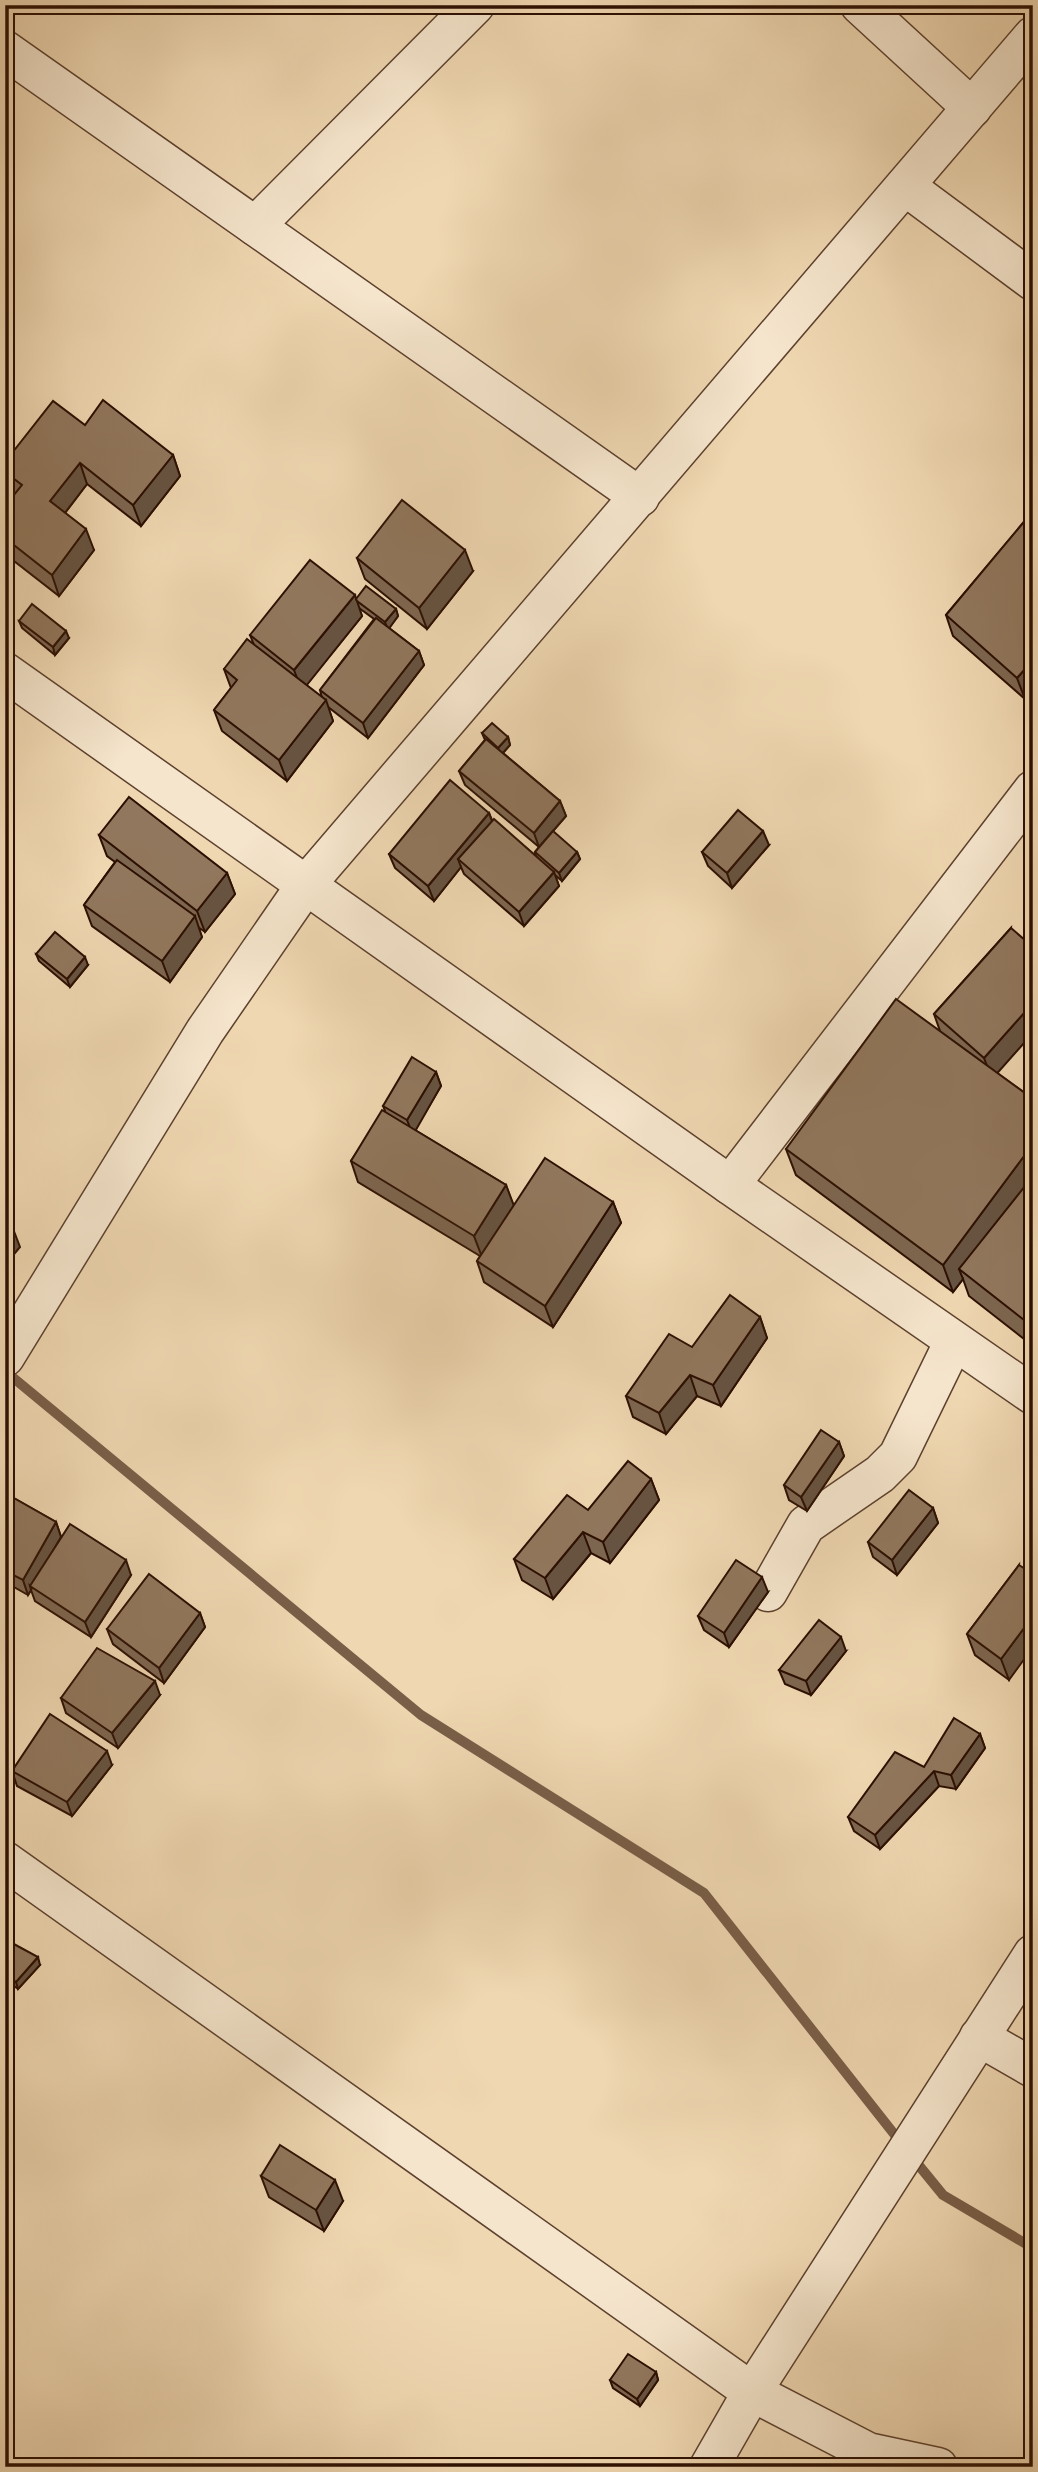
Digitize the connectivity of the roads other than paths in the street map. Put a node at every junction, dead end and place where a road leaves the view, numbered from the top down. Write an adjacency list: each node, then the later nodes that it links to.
1 (475, 5): 7 (street)
2 (860, 5): 5 (street)
3 (1033, 36): 5 (street)
4 (5, 50): 7 (street)
5 (972, 108): 6 (street)
6 (905, 186): 8 (street); 9 (street)
7 (255, 226): 9 (street)
8 (1033, 281)
9 (640, 497): 12 (street)
10 (5, 671): 12 (street)
11 (1033, 790): 13 (street)
12 (305, 886): 13 (street); 15 (street)
13 (730, 1185): 14 (street)
14 (954, 1340): 16 (street); 17 (street)
15 (9, 1352)
16 (1033, 1395)
17 (768, 1592)
18 (5, 1861): 22 (street)
19 (1033, 1954): 20 (street)
20 (979, 2038): 21 (street); 22 (street)
21 (1033, 2068)
22 (752, 2392): 23 (street); 24 (street)
23 (709, 2467)
24 (938, 2467)

